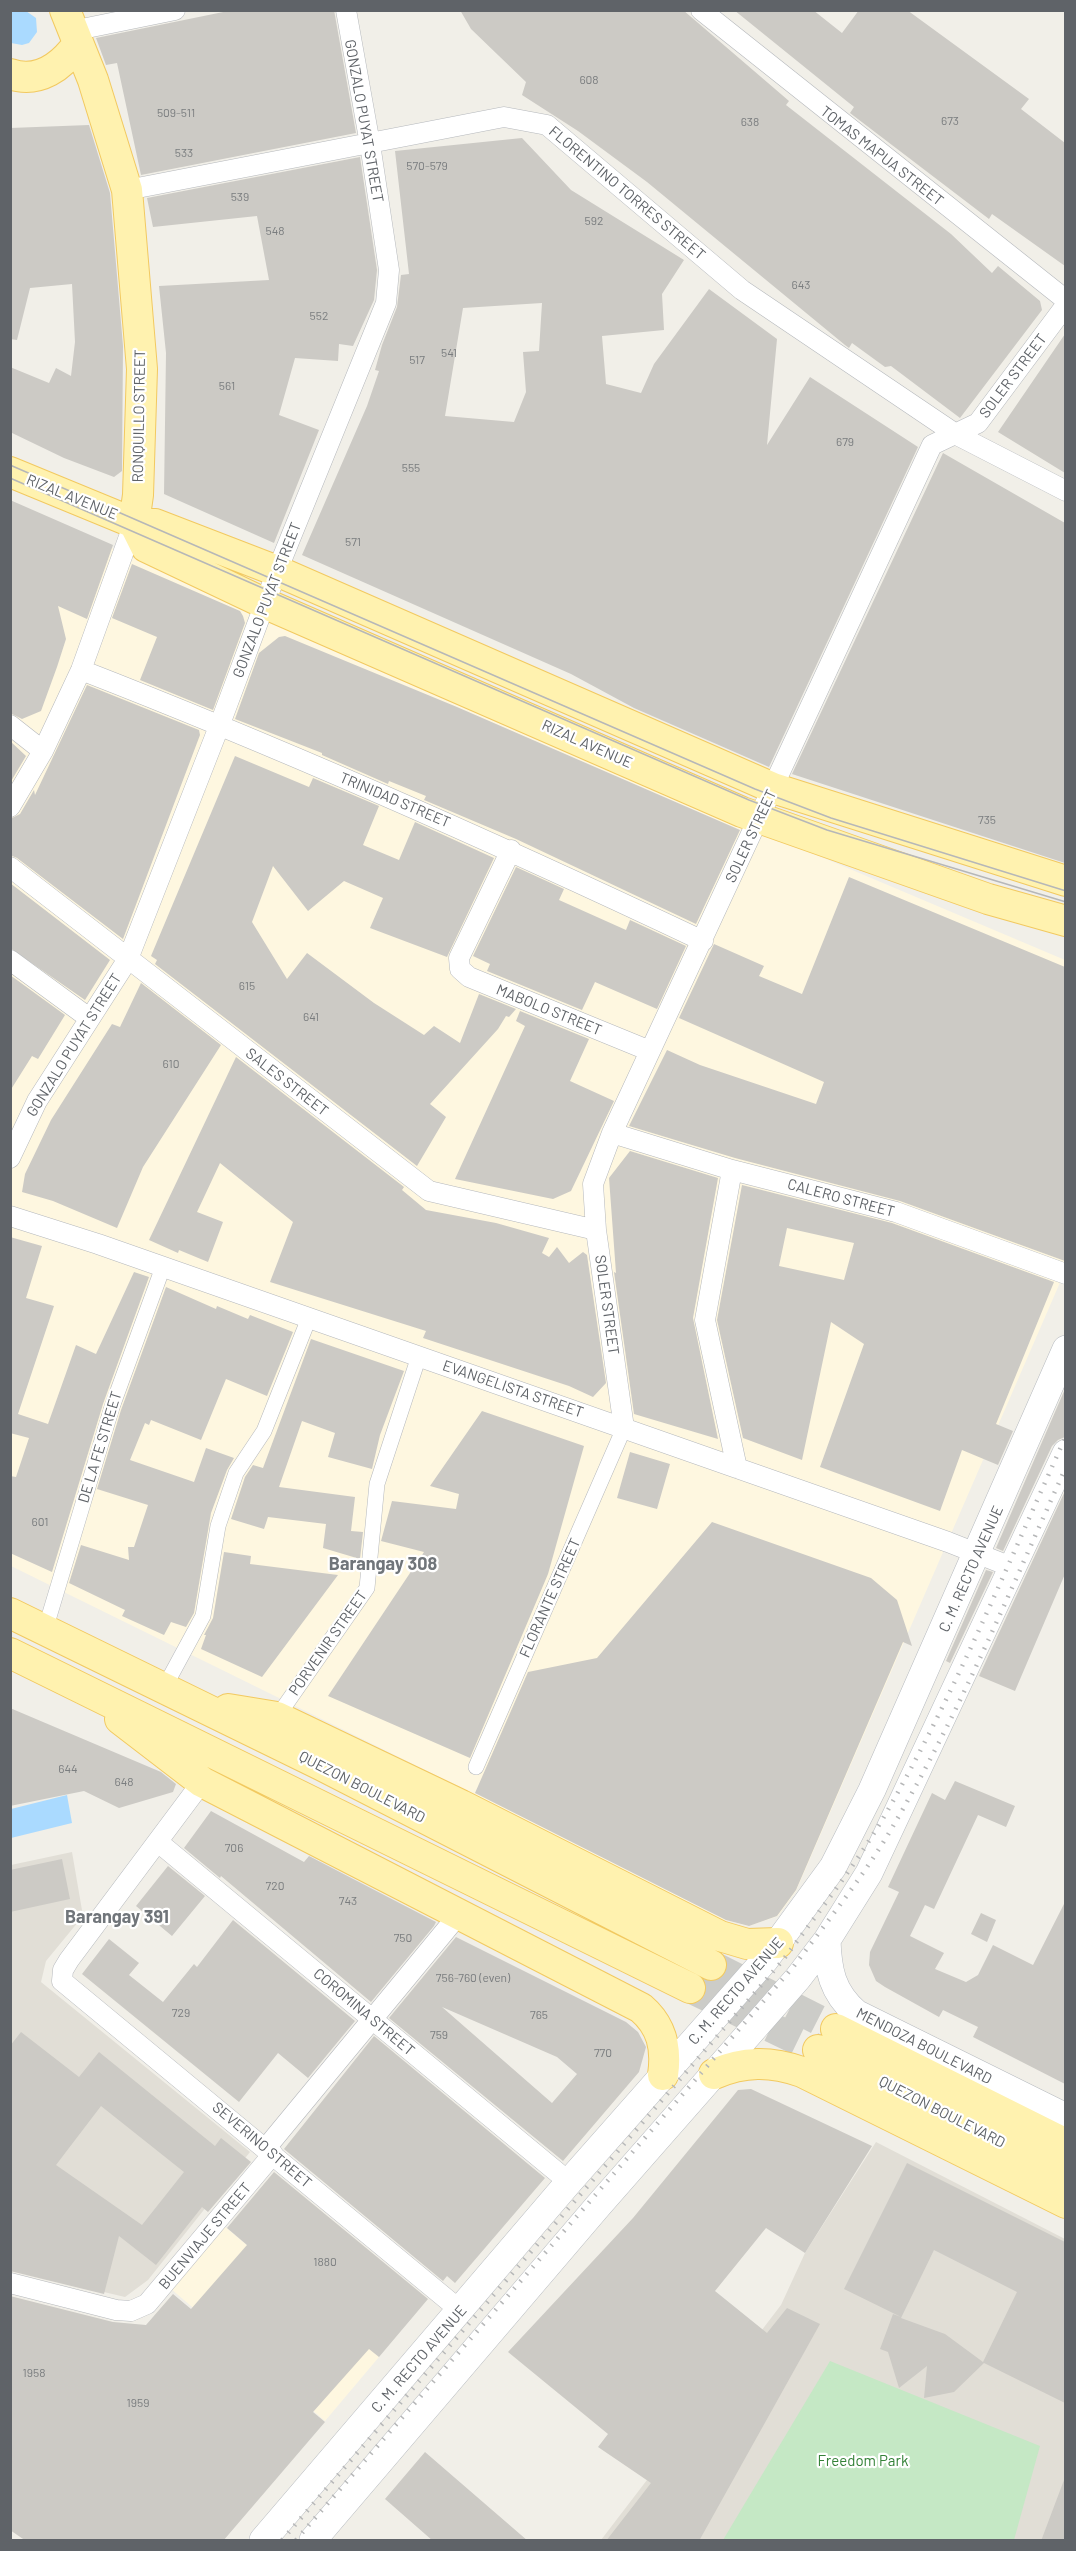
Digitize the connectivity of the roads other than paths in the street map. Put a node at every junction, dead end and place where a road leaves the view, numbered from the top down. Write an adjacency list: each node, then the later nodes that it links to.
1 (175, 10): 4 (street)
2 (345, 10): 6 (street, GONZALO PUYAT STREET)
3 (700, 10): 8 (street, TOMAS MAPUA STREET)
4 (72, 29): 5 (main road); 7 (main road, RONQUILLO STREET)
5 (10, 74)
6 (370, 144): 7 (street, FLORENTINO TORRES STREET); 10 (street, FLORENTINO TORRES STREET); 14 (street, GONZALO PUYAT STREET)
7 (127, 190): 13 (main road, RONQUILLO STREET)
8 (1065, 300)
9 (1065, 305): 10 (street, SOLER STREET)
10 (957, 435): 12 (street, FLORENTINO TORRES STREET); 20 (street, SOLER STREET)
11 (10, 472): 13 (main road, RIZAL AVENUE)
12 (1065, 491)
13 (134, 523): 14 (main road, RIZAL AVENUE); 15 (main road, RIZAL AVENUE); 16 (street, RONQUILLO STREET)
14 (277, 571): 15 (street, GONZALO PUYAT STREET); 20 (main road, RIZAL AVENUE)
15 (266, 604): 17 (street, GONZALO PUYAT STREET); 22 (main road, RIZAL AVENUE)
16 (81, 670): 17 (street, TRINIDAD STREET); 19 (street, RONQUILLO STREET)
17 (220, 724): 23 (street, TRINIDAD STREET); 28 (street, GONZALO PUYAT STREET)
18 (10, 725): 19 (street)
19 (43, 751): 21 (street, RONQUILLO STREET)
20 (773, 788): 22 (street, SOLER STREET); 25 (main road, RIZAL AVENUE)
21 (10, 807)
22 (758, 819): 26 (main road, RIZAL AVENUE); 27 (street, SOLER STREET)
23 (511, 850): 27 (street, TRINIDAD STREET); 31 (street, MABOLO STREET)
24 (10, 867): 28 (street, SALES STREET)
25 (1065, 881)
26 (1065, 921)
27 (703, 941): 31 (street, SOLER STREET)
28 (128, 958): 30 (street, GONZALO PUYAT STREET); 36 (street, SALES STREET)
29 (10, 960): 30 (street)
30 (89, 1018): 33 (street, GONZALO PUYAT STREET)
31 (650, 1051): 32 (street, SOLER STREET)
32 (612, 1133): 34 (street, CALERO STREET); 36 (street, SOLER STREET)
33 (10, 1158)
34 (732, 1170): 38 (street, CALERO STREET); 44 (street)
35 (10, 1216): 37 (street, EVANGELISTA STREET)
36 (596, 1230): 42 (street, SOLER STREET)
37 (163, 1267): 39 (street, EVANGELISTA STREET); 48 (street, DE LA FE STREET)
38 (1065, 1275)
39 (309, 1318): 41 (street, EVANGELISTA STREET); 51 (street)
40 (1065, 1349): 45 (main road, C. M. RECTO AVENUE)
41 (419, 1356): 42 (street, EVANGELISTA STREET); 53 (street, PORVENIR STREET)
42 (624, 1428): 44 (street, EVANGELISTA STREET); 54 (street, FLORANTE STREET)
43 (1065, 1453): 46 (main road)
44 (737, 1468): 45 (street, EVANGELISTA STREET)
45 (978, 1553): 46 (street, EVANGELISTA STREET); 59 (main road, C. M. RECTO AVENUE)
46 (1014, 1568): 58 (main road)
47 (10, 1613): 48 (main road, QUEZON BOULEVARD)
48 (45, 1630): 51 (main road, QUEZON BOULEVARD)
49 (10, 1653): 50 (main road)
50 (81, 1687): 55 (main road); 61 (main road)
51 (164, 1688): 52 (main road, QUEZON BOULEVARD)
52 (193, 1703): 53 (main road); 60 (main road, QUEZON BOULEVARD)
53 (277, 1717): 59 (main road)
54 (476, 1767)
55 (202, 1782): 56 (street); 57 (main road)
56 (158, 1842): 62 (street, COROMINA STREET); 67 (street, SEVERINO STREET)
57 (460, 1913): 62 (street, BUENVIAJE STREET); 64 (main road)
58 (827, 1940): 63 (main road); 65 (main road, MENDOZA BOULEVARD)
59 (777, 1943): 64 (main road, C. M. RECTO AVENUE)
60 (711, 1965)
61 (690, 1988)
62 (372, 2019): 67 (street, BUENVIAJE STREET); 69 (street, COROMINA STREET)
63 (714, 2074): 70 (main road); 73 (main road)
64 (663, 2076): 69 (main road, C. M. RECTO AVENUE)
65 (1065, 2117)
66 (1065, 2144): 68 (main road, QUEZON BOULEVARD)
67 (270, 2151): 71 (street, BUENVIAJE STREET); 72 (street, SEVERINO STREET)
68 (1065, 2174)
69 (569, 2182): 72 (main road, C. M. RECTO AVENUE)
70 (1065, 2203)
71 (10, 2283)
72 (468, 2303): 73 (main road); 74 (main road, C. M. RECTO AVENUE)
73 (501, 2319): 75 (main road)
74 (263, 2541)
75 (314, 2541)

